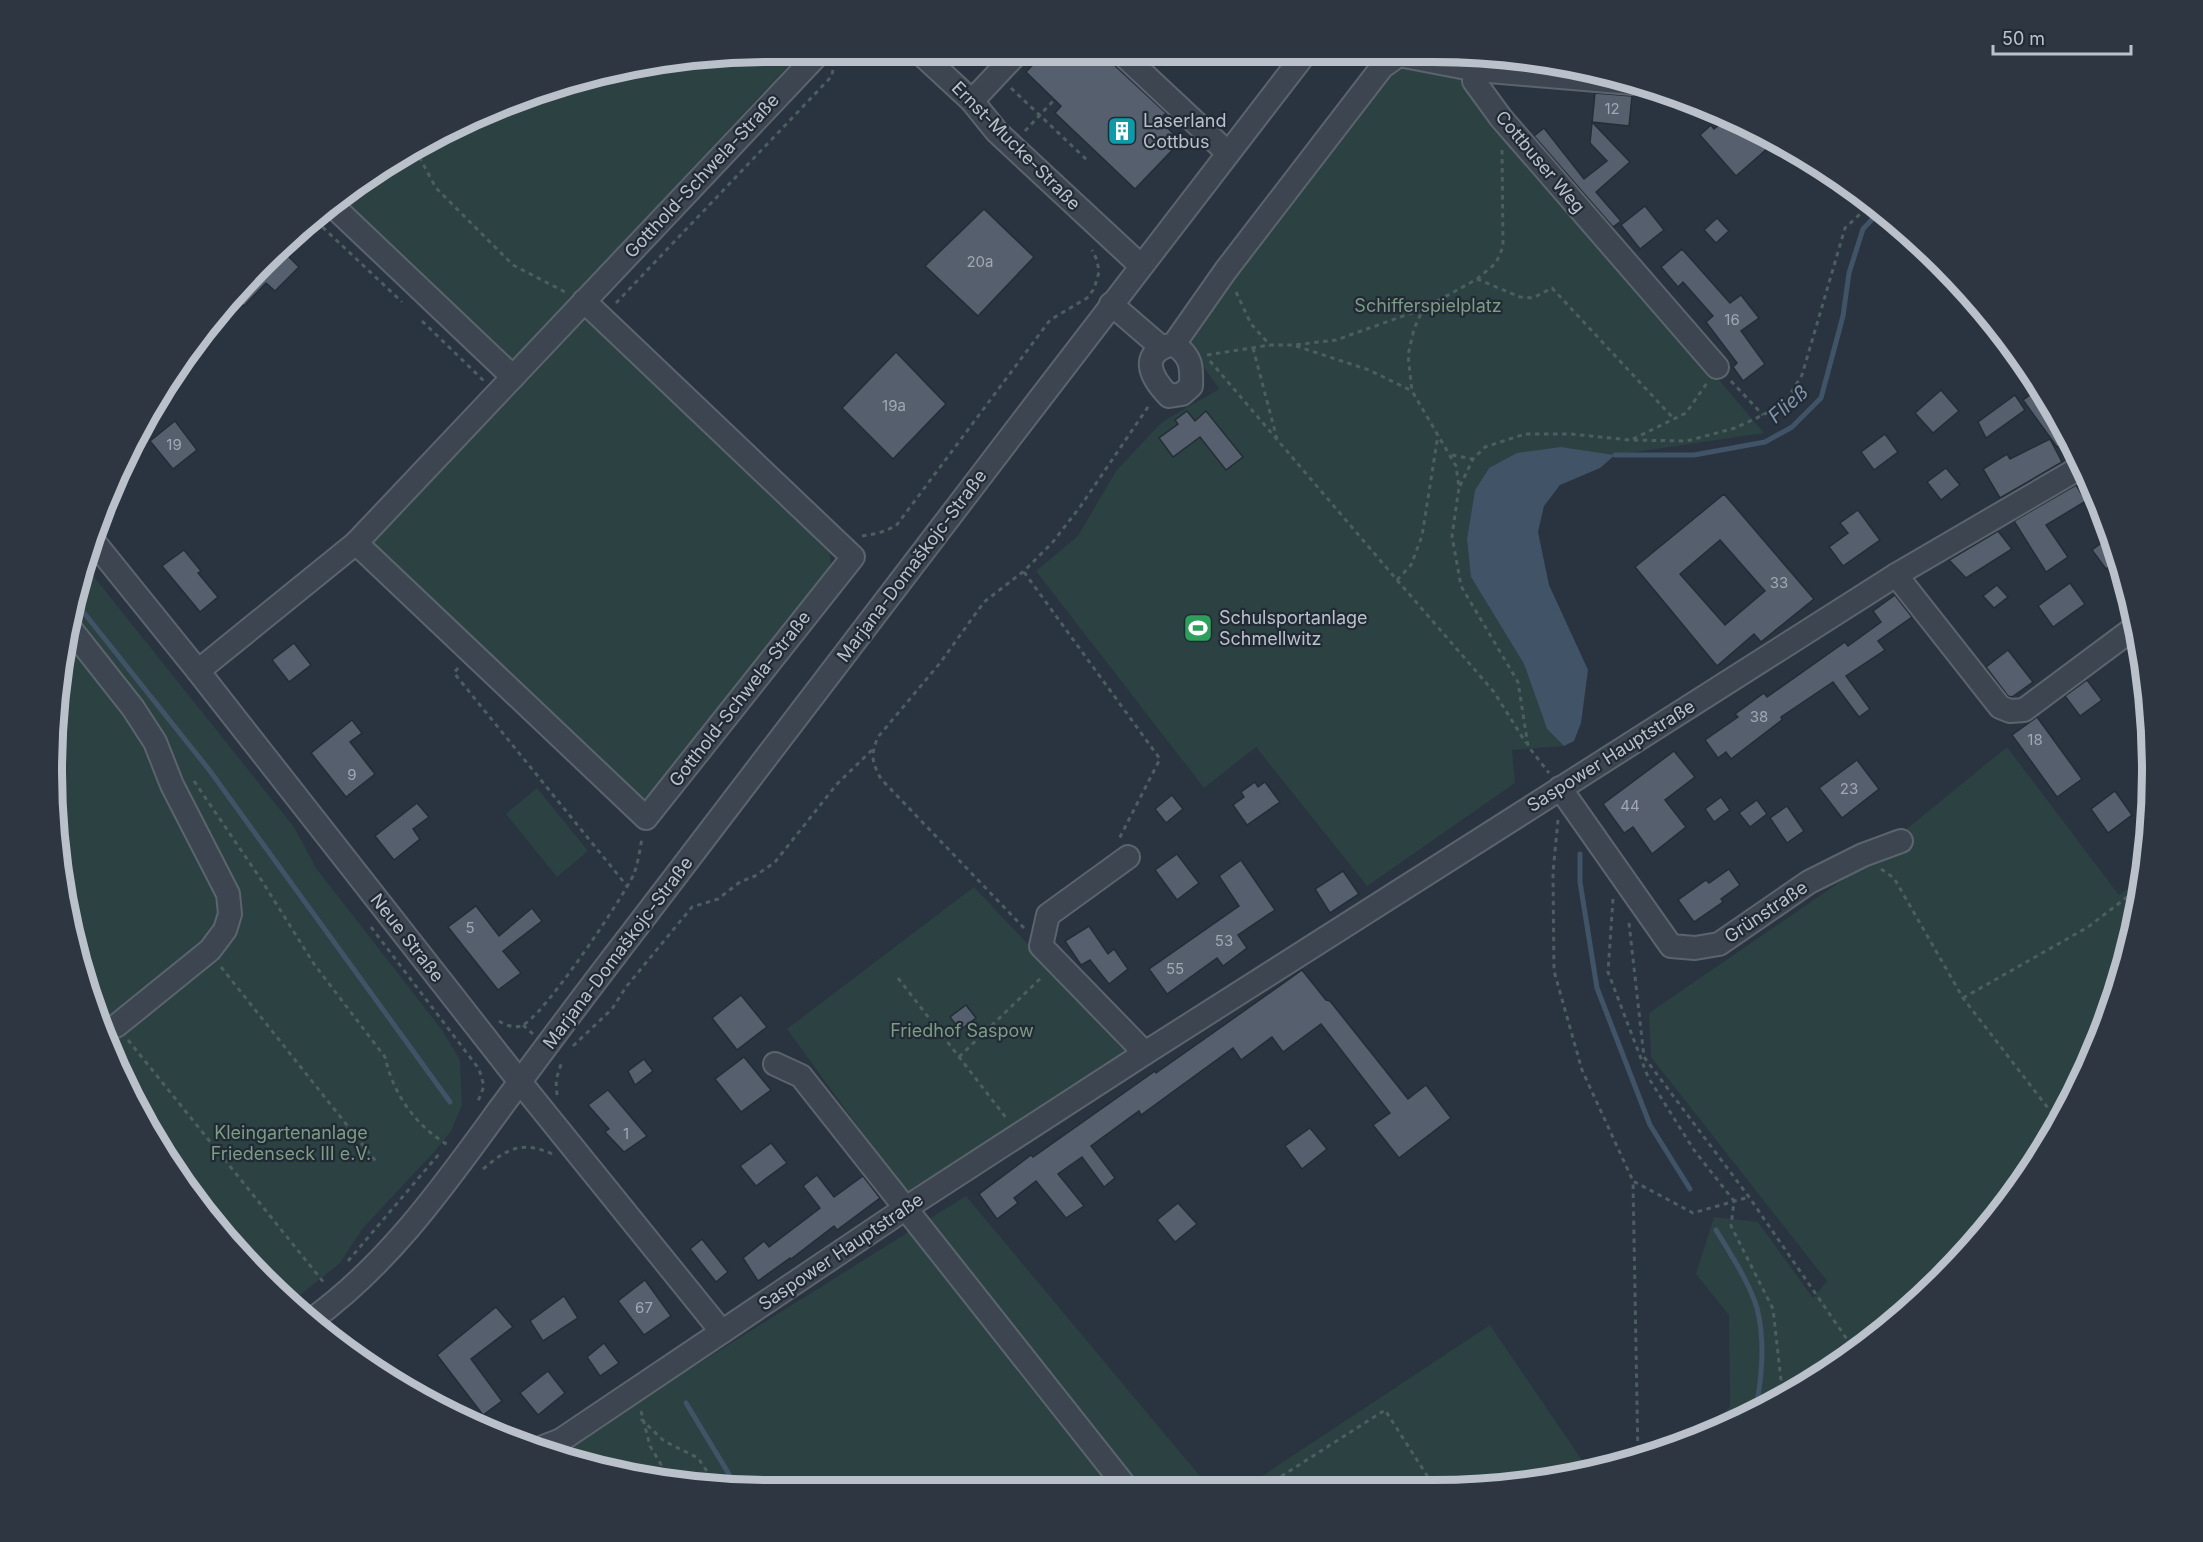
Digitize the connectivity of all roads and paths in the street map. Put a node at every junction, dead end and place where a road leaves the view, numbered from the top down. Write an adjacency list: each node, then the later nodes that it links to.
1 (823, 62): 27 (street, Gotthold-Schwela-Straße)
2 (828, 62): 31 (path)
3 (930, 62): 13 (street, Ernst-Mucke-Straße)
4 (1008, 62): 10 (street)
5 (1131, 62): 17 (street)
6 (1298, 62): 17 (street, Marjana-Domaškojc-Straße)
7 (1389, 62): 24 (street)
8 (1436, 62): 9 (street)
9 (1477, 70): 11 (street); 15 (street, Cottbuser Weg)
10 (997, 74): 13 (street); 14 (path)
11 (1588, 79)
12 (1054, 100): 14 (path)
13 (972, 101): 16 (street, Ernst-Mucke-Straße)
14 (1040, 115): 16 (path); 19 (path)
15 (1501, 118): 25 (path); 36 (street, Cottbuser Weg)
16 (1011, 145): 23 (street, Ernst-Mucke-Straße)
17 (1228, 153): 23 (street, Marjana-Domaškojc-Straße)
18 (419, 156): 27 (path)
19 (1088, 161)
20 (1865, 209): 41 (path)
21 (337, 210): 37 (street)
22 (319, 224): 28 (path)
23 (1140, 265): 26 (street, Marjana-Domaškojc-Straße)
24 (1226, 270): 32 (street); 33 (path)
25 (1477, 279): 29 (path); 42 (path)
26 (1103, 296): 32 (street); 51 (path); 86 (street, Marjana-Domaškojc-Straße)
27 (584, 301): 31 (street); 37 (street, Gotthold-Schwela-Straße)
28 (402, 302)
29 (1423, 309): 34 (path); 39 (path)
30 (419, 319): 40 (path)
31 (602, 319): 51 (street)
32 (1167, 345): 38 (street); 38 (street)
33 (1270, 345): 34 (path); 35 (path)
34 (1294, 345): 39 (path)
35 (1253, 348): 45 (path); 45 (path)
36 (1717, 367): 41 (path); 42 (path)
37 (513, 377): 40 (street, Gotthold-Schwela-Straße)
38 (1157, 384): 53 (path)
39 (1412, 391): 43 (path)
40 (496, 393): 50 (street, Gotthold-Schwela-Straße)
41 (1763, 415): 44 (path)
42 (1674, 419): 44 (path)
43 (1438, 435): 46 (path); 55 (path)
44 (1630, 440): 47 (path)
45 (1278, 441): 55 (path)
46 (1451, 455): 47 (path); 49 (path)
47 (1473, 459): 49 (path)
48 (2074, 471): 54 (street, Saspower Hauptstraße)
49 (1460, 488): 60 (path)
50 (356, 543): 58 (street); 59 (street, Gotthold-Schwela-Straße)
51 (841, 545): 64 (street, Gotthold-Schwela-Straße)
52 (98, 548): 59 (street, Neue Straße)
53 (1024, 571): 61 (path); 67 (path)
54 (1896, 575): 56 (street); 63 (street, Saspower Hauptstraße)
55 (1397, 580): 60 (path)
56 (2128, 633)
57 (75, 634): 79 (street)
58 (472, 653): 64 (street); 70 (path)
59 (198, 671): 86 (street, Neue Straße)
60 (1528, 746): 63 (path)
61 (873, 749): 73 (path); 81 (path)
62 (193, 779): 92 (path)
63 (1560, 788): 69 (street, Grünstraße); 82 (street, Saspower Hauptstraße)
64 (646, 818): 70 (path)
65 (1558, 820): 96 (path)
66 (1900, 841): 68 (street, Grünstraße)
67 (1123, 849): 73 (street)
68 (1863, 855): 69 (street, Grünstraße); 77 (path)
69 (1617, 868): 98 (path)
70 (627, 886): 78 (path)
71 (2130, 895): 77 (path)
72 (1628, 915): 97 (path)
73 (1041, 946): 75 (street)
74 (218, 963): 94 (path)
75 (1057, 963): 82 (street); 83 (path)
76 (898, 978): 83 (path)
77 (1963, 998): 89 (path)
78 (493, 1017)
79 (120, 1030): 102 (path)
80 (457, 1040): 88 (path)
81 (569, 1053)
82 (1145, 1053): 90 (street, Saspower Hauptstraße)
83 (959, 1057): 90 (path)
84 (563, 1059): 87 (path)
85 (776, 1064): 99 (street)
86 (520, 1082): 104 (street, Marjana-Domaškojc-Straße); 105 (street, Neue Straße)
87 (557, 1098)
88 (475, 1109)
89 (2053, 1114)
90 (1019, 1134): 99 (street, Saspower Hauptstraße)
91 (455, 1139): 92 (path)
92 (448, 1145): 100 (path)
93 (558, 1158): 95 (path)
94 (378, 1164)
95 (483, 1169)
96 (1633, 1181): 98 (path); 111 (path)
97 (1749, 1197): 98 (path); 106 (path)
98 (1734, 1201): 108 (path)
99 (906, 1208): 105 (street, Saspower Hauptstraße); 114 (street)
100 (345, 1264)
101 (332, 1278): 102 (path)
102 (325, 1284): 103 (path)
103 (317, 1289)
104 (317, 1316)
105 (722, 1332): 107 (street, Saspower Hauptstraße)
106 (1850, 1344)
107 (638, 1389): 109 (path); 110 (street, Saspower Hauptstraße)
108 (1779, 1389)
109 (641, 1419): 112 (path); 113 (path)
110 (549, 1445)
111 (1638, 1450)
112 (666, 1472)
113 (711, 1478)
114 (1120, 1480)
115 (1275, 1480): 116 (path)
116 (1430, 1480)

